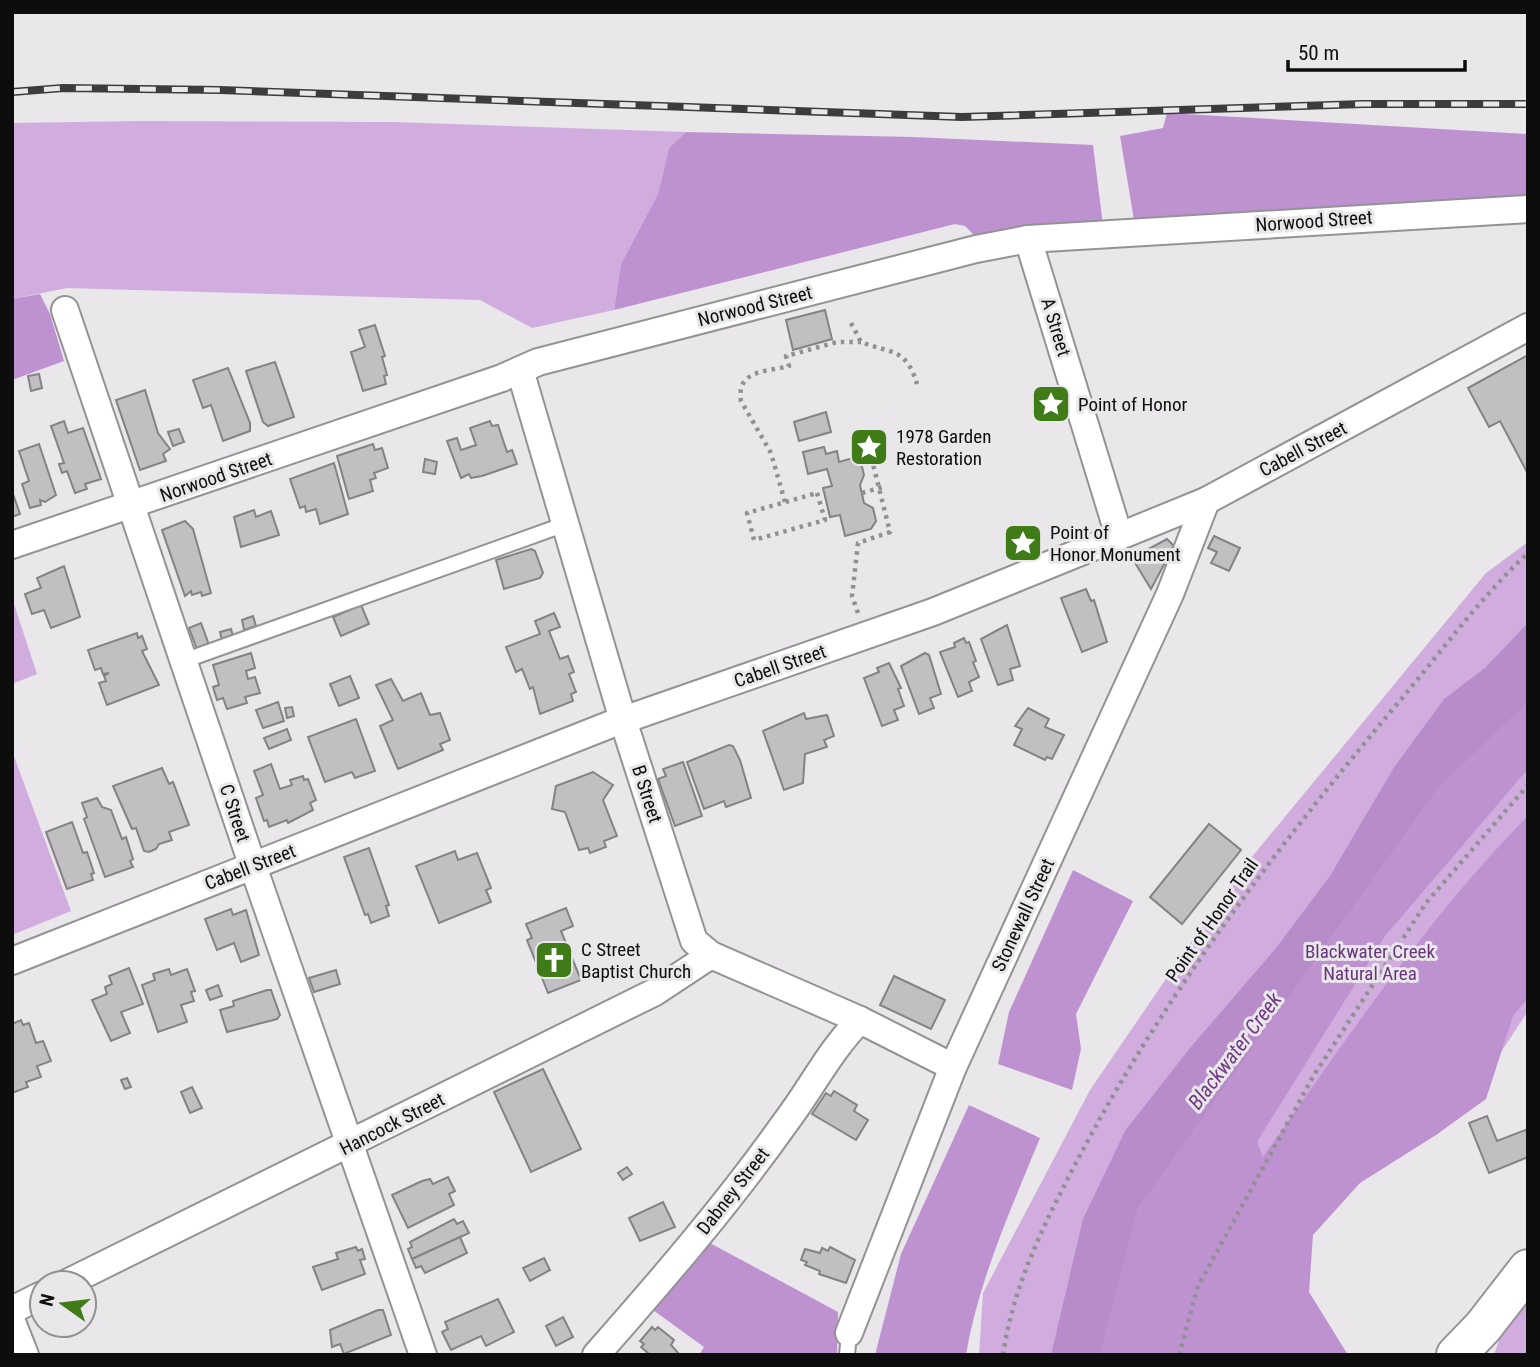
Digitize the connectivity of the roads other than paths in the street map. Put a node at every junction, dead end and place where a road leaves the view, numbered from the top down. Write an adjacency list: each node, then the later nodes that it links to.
1 (1528, 209): 2 (street, Norwood Street)
2 (1028, 240): 5 (street, Norwood Street); 9 (street, A Street)
3 (65, 310): 7 (street, C Street)
4 (1528, 327): 6 (street, Cabell Street)
5 (520, 370): 7 (street, Norwood Street); 8 (street, B Street)
6 (1206, 501): 9 (street, Cabell Street); 17 (street, Stonewall Street)
7 (130, 507): 10 (street, Norwood Street); 11 (street, C Street)
8 (564, 525): 11 (lane); 12 (street, B Street)
9 (1119, 536): 12 (street, Cabell Street)
10 (12, 545)
11 (186, 660): 13 (street, C Street)
12 (623, 720): 13 (street, Cabell Street); 14 (street, B Street)
13 (253, 866): 15 (street, Cabell Street); 18 (street, C Street)
14 (711, 955): 16 (street, B Street); 18 (street, Hancock Street)
15 (12, 961)
16 (860, 1020): 17 (street, B Street); 28 (street, Dabney Street)
17 (953, 1067): 25 (street, Stonewall Street)
18 (352, 1144): 19 (street, Hancock Street); 27 (street, C Street)
19 (96, 1269)
20 (1528, 1269): 24 (main road)
21 (28, 1302): 22 (street)
22 (12, 1310)
23 (12, 1322): 26 (street)
24 (1477, 1341): 29 (main road)
25 (848, 1344)
26 (25, 1355)
27 (423, 1355)
28 (596, 1355)
29 (1457, 1355)

